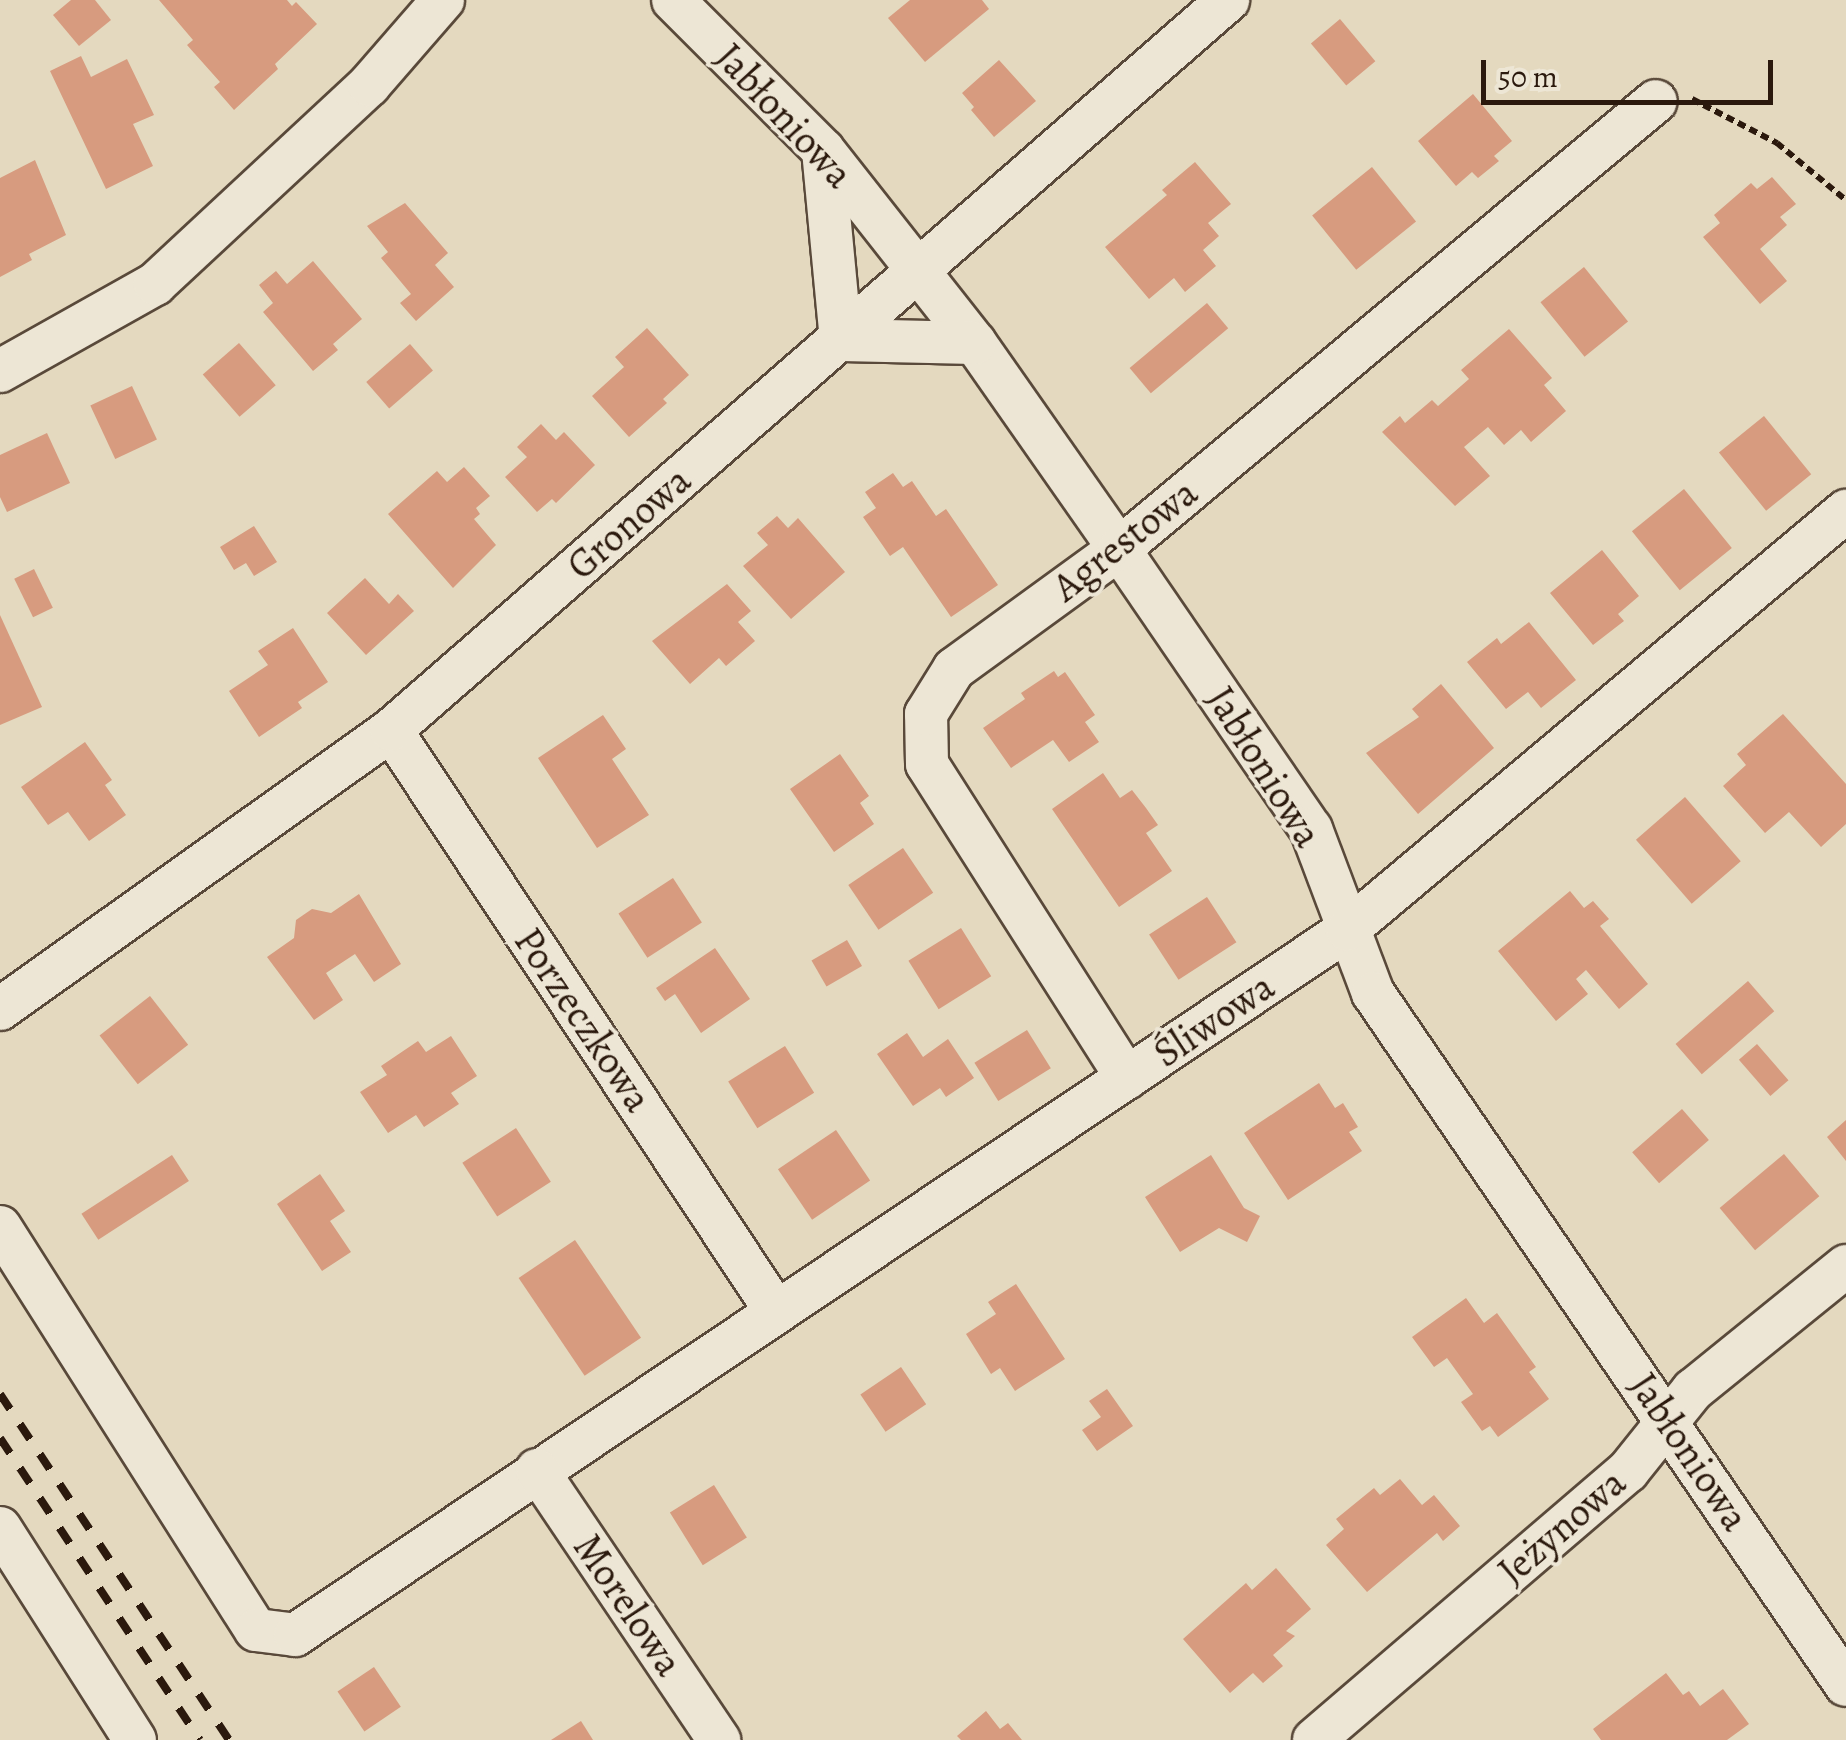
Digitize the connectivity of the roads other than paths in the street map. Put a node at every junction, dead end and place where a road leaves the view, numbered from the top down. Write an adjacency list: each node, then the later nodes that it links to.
1 (443, 0): 9 (street)
2 (672, 0): 5 (street, Jabłoniowa)
3 (1228, 0): 6 (street, Gronowa)
4 (1656, 101): 11 (street, Agrestowa)
5 (823, 150): 6 (street, Jabłoniowa); 7 (street)
6 (918, 272): 7 (street, Gronowa); 8 (street, Jabłoniowa)
7 (842, 340): 8 (street); 12 (street, Gronowa)
8 (975, 343): 11 (street, Jabłoniowa)
9 (0, 371)
10 (1846, 511): 13 (street, Śliwowa)
11 (1119, 549): 13 (street, Jabłoniowa); 15 (street, Agrestowa)
12 (390, 730): 14 (street, Gronowa); 18 (street, Porzeczkowa)
13 (1348, 930): 15 (street, Śliwowa); 19 (street, Jabłoniowa)
14 (0, 1009)
15 (1127, 1078): 18 (street, Śliwowa)
16 (0, 1227): 20 (street, Śliwowa)
17 (1846, 1266): 19 (street, Jeżynowa)
18 (775, 1310): 20 (street, Śliwowa)
19 (1670, 1422): 22 (street, Jabłoniowa); 25 (street, Jeżynowa)
20 (538, 1470): 24 (street, Morelowa)
21 (0, 1528): 23 (street)
22 (1846, 1685)
23 (135, 1740)
24 (719, 1740)
25 (1314, 1740)

